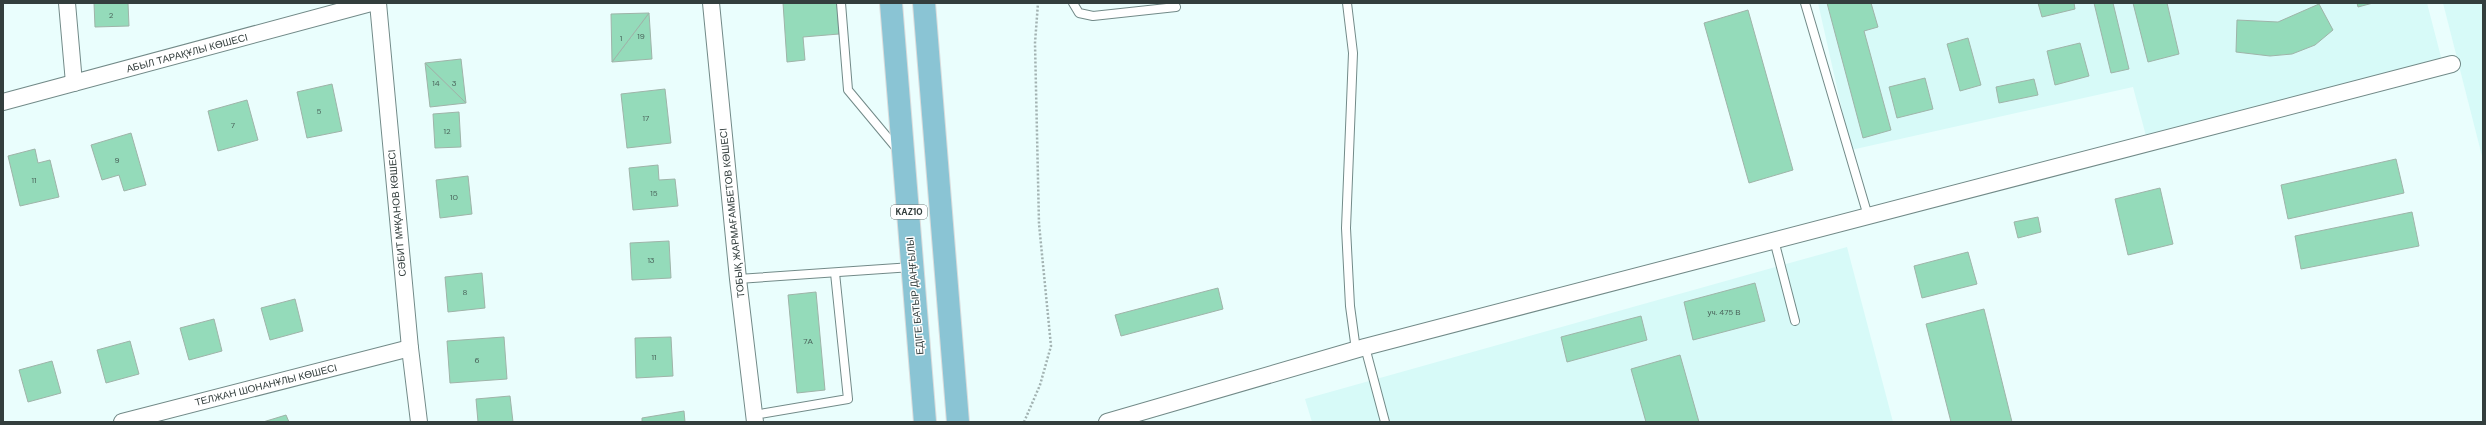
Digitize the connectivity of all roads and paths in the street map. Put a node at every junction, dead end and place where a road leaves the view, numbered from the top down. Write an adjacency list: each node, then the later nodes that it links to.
1 (67, 3): 14 (street)
2 (371, 3): 14 (street, АБЫЛ ТАРАҚҰЛЫ КӨШЕСІ)
3 (378, 3): 23 (street, СӘБИТ МҰҚАНОВ КӨШЕСІ)
4 (711, 3): 21 (street, ТОБЫҚ ЖАРМАҒАМБЕТОВ КӨШЕСІ)
5 (841, 3): 16 (lane)
6 (891, 3): 16 (main road, ЕДІГЕ БАТЫР ДАҢҒЫЛЫ / KAZ10)
7 (924, 3): 30 (main road, KAZ10)
8 (1038, 3): 31 (path)
9 (1073, 3): 12 (lane)
10 (1347, 3): 24 (lane)
11 (1805, 3): 17 (lane)
12 (1176, 7)
13 (2452, 64): 17 (street)
14 (74, 83): 15 (street, АБЫЛ ТАРАҚҰЛЫ КӨШЕСІ)
15 (3, 102)
16 (904, 157): 19 (main road, ЕДІГЕ БАТЫР ДАҢҒЫЛЫ / KAZ10)
17 (1868, 216): 18 (street)
18 (1774, 240): 22 (lane); 24 (street)
19 (913, 267): 20 (lane); 29 (main road, ЕДІГЕ БАТЫР ДАҢҒЫЛЫ / KAZ10)
20 (834, 273): 21 (lane); 25 (lane)
21 (738, 279): 25 (street, ТОБЫҚ ЖАРМАҒАМБЕТОВ КӨШЕСІ)
22 (1795, 320)
23 (410, 348): 27 (street, ТЕЛЖАН ШОНАНҰЛЫ КӨШЕСІ); 28 (street, СӘБИТ МҰҚАНОВ КӨШЕСІ)
24 (1360, 348): 26 (street); 33 (lane)
25 (755, 418)
26 (1125, 420): 32 (street)
27 (122, 422)
28 (419, 422)
29 (926, 422)
30 (958, 422)
31 (1024, 422)
32 (1107, 422)
33 (1386, 422)

